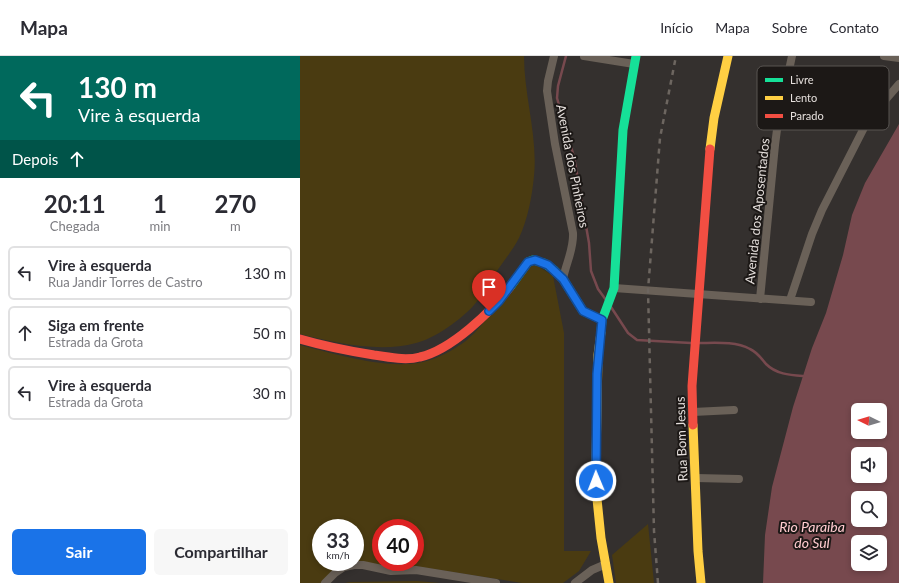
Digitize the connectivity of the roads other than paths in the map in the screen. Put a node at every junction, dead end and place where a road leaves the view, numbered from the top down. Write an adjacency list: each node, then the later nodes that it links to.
1 (554, 56): 13 (street, Avenida dos Pinheiros)
2 (584, 56): 7 (street)
3 (728, 56): 15 (street, Rua Bom Jesus)
4 (792, 56): 8 (street, Avenida dos Aposentados)
5 (884, 56): 6 (street)
6 (899, 58)
7 (635, 60): 14 (street)
8 (790, 66)
9 (899, 84): 10 (street)
10 (889, 96)
11 (778, 130): 16 (street, Avenida dos Aposentados)
12 (863, 130): 17 (street)
13 (563, 279): 19 (street); 20 (street)
14 (613, 290): 15 (street); 19 (street)
15 (698, 294): 16 (street); 22 (street, Rua Bom Jesus)
16 (760, 299): 17 (street)
17 (790, 300): 18 (street)
18 (811, 302)
19 (603, 317): 25 (street)
20 (300, 339)
21 (734, 410): 22 (street)
22 (693, 412): 23 (street, Rua Bom Jesus)
23 (696, 478): 24 (street); 30 (street, Rua Bom Jesus)
24 (739, 479)
25 (606, 564): 28 (street); 29 (street)
26 (325, 583): 27 (street)
27 (496, 583)
28 (574, 583)
29 (609, 583)
30 (701, 583)

